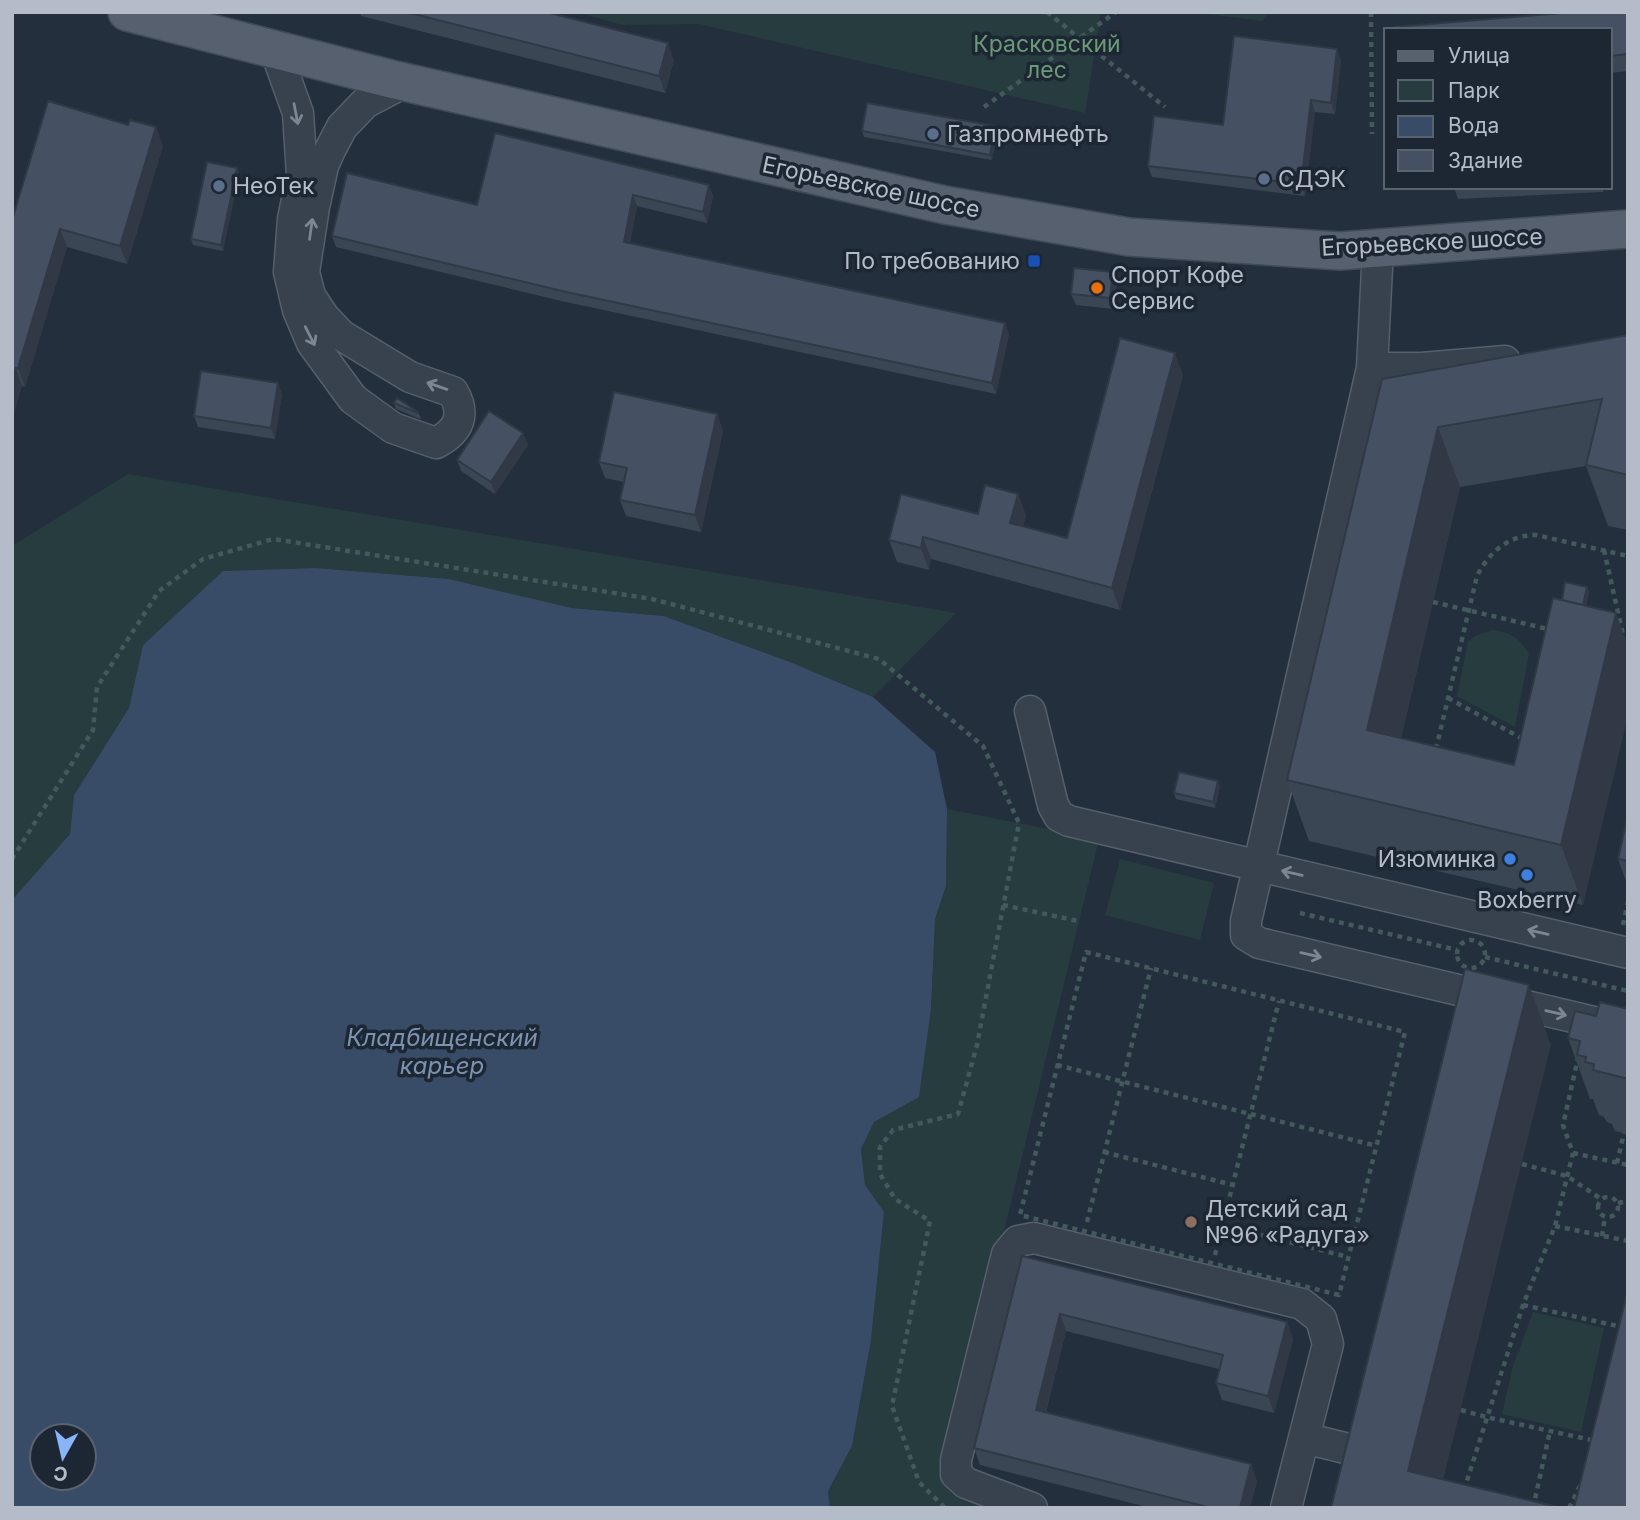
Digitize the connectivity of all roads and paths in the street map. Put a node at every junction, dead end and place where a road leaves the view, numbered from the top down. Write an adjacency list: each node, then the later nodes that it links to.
1 (127, 12): 6 (main road, Егорьевское шоссе)
2 (1047, 12): 5 (path)
3 (1116, 12): 5 (path)
4 (1371, 12): 10 (path)
5 (1079, 39): 8 (path); 9 (path)
6 (275, 49): 7 (main road, Егорьевское шоссе); 7 (lane, one-way to 7)
7 (405, 82): 12 (main road, Егорьевское шоссе)
8 (984, 107)
9 (1165, 107)
10 (1372, 134)
11 (1628, 229): 12 (main road, Егорьевское шоссе)
12 (1378, 248): 14 (lane)
13 (1528, 359): 14 (lane)
14 (1372, 368): 30 (lane)
15 (1604, 551): 16 (path); 18 (path); 22 (path)
16 (1628, 556)
17 (1433, 602): 18 (path)
18 (1469, 610): 19 (path); 23 (path)
19 (1549, 629): 20 (path); 21 (path)
20 (1562, 632)
21 (1546, 641)
22 (1626, 647)
23 (1448, 698): 26 (path); 27 (path)
24 (1030, 711): 30 (lane)
25 (1526, 727): 26 (path)
26 (1523, 739): 28 (path)
27 (1436, 750)
28 (1520, 752)
29 (12, 859): 32 (path)
30 (1259, 865): 39 (lane, one-way to 30); 44 (lane, one-way to 44)
31 (1628, 902): 35 (path)
32 (1003, 905): 37 (path); 79 (path)
33 (1299, 906): 34 (path)
34 (1300, 913): 36 (path); 38 (path)
35 (1625, 915)
36 (1296, 920)
37 (1078, 921)
38 (1457, 950): 40 (path); 40 (path)
39 (1628, 953)
40 (1485, 957): 42 (path)
41 (1151, 968): 43 (path); 46 (path); 47 (path)
42 (1628, 990)
43 (1279, 1001): 48 (path); 50 (path)
44 (1628, 1030)
45 (1579, 1052): 52 (path)
46 (1057, 1065): 47 (path); 65 (path)
47 (1122, 1082): 48 (path); 51 (path)
48 (1250, 1114): 50 (path); 57 (path)
49 (1624, 1133): 53 (path)
50 (1377, 1146): 67 (path)
51 (1104, 1152): 57 (path); 65 (path)
52 (1573, 1153): 53 (path); 56 (path)
53 (1617, 1163): 55 (path)
54 (1522, 1164): 56 (path)
55 (1628, 1165)
56 (1567, 1176): 58 (path); 63 (path)
57 (1233, 1185): 62 (path)
58 (1601, 1199): 60 (path); 61 (path)
59 (1628, 1200): 60 (path)
60 (1618, 1203): 61 (path)
61 (1605, 1217): 64 (path)
62 (1222, 1225): 67 (path); 68 (path)
63 (1555, 1226): 64 (path); 69 (path)
64 (1602, 1236): 66 (path)
65 (1082, 1240): 68 (lane); 68 (path); 80 (lane)
66 (1628, 1241)
67 (1348, 1257): 68 (path)
68 (1210, 1272): 75 (lane)
69 (1523, 1306): 70 (path); 73 (path)
70 (1628, 1321)
71 (1461, 1409): 73 (path)
72 (1357, 1416): 75 (lane)
73 (1486, 1418): 74 (path); 78 (path)
74 (1550, 1431): 76 (path); 82 (path)
75 (1304, 1438): 81 (lane)
76 (1598, 1446)
77 (1586, 1475): 83 (path)
78 (1462, 1495)
79 (945, 1508)
80 (1032, 1508)
81 (1286, 1508)
82 (1533, 1508)
83 (1569, 1508)

